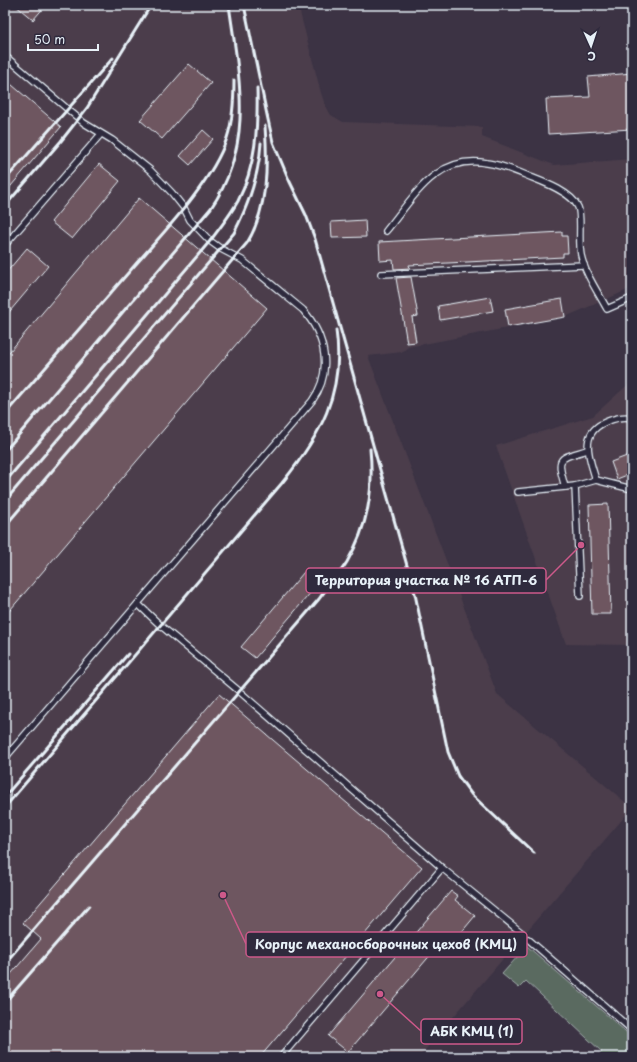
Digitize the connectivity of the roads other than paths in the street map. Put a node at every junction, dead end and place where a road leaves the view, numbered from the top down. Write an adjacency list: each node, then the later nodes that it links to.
1 (5, 56): 2 (lane)
2 (100, 134): 4 (lane); 16 (lane)
3 (386, 231): 5 (lane)
4 (5, 245)
5 (584, 265): 6 (lane); 7 (lane)
6 (381, 274)
7 (632, 298)
8 (632, 418): 9 (lane)
9 (587, 450): 10 (lane); 12 (lane)
10 (596, 480): 11 (lane); 13 (lane)
11 (575, 486): 12 (lane); 15 (lane)
12 (565, 487): 14 (lane)
13 (632, 489)
14 (518, 492)
15 (580, 596)
16 (138, 604): 17 (lane); 18 (lane)
17 (5, 758)
18 (442, 868): 19 (lane); 22 (lane)
19 (522, 933)
20 (528, 939): 21 (lane)
21 (632, 1030)
22 (281, 1057)

